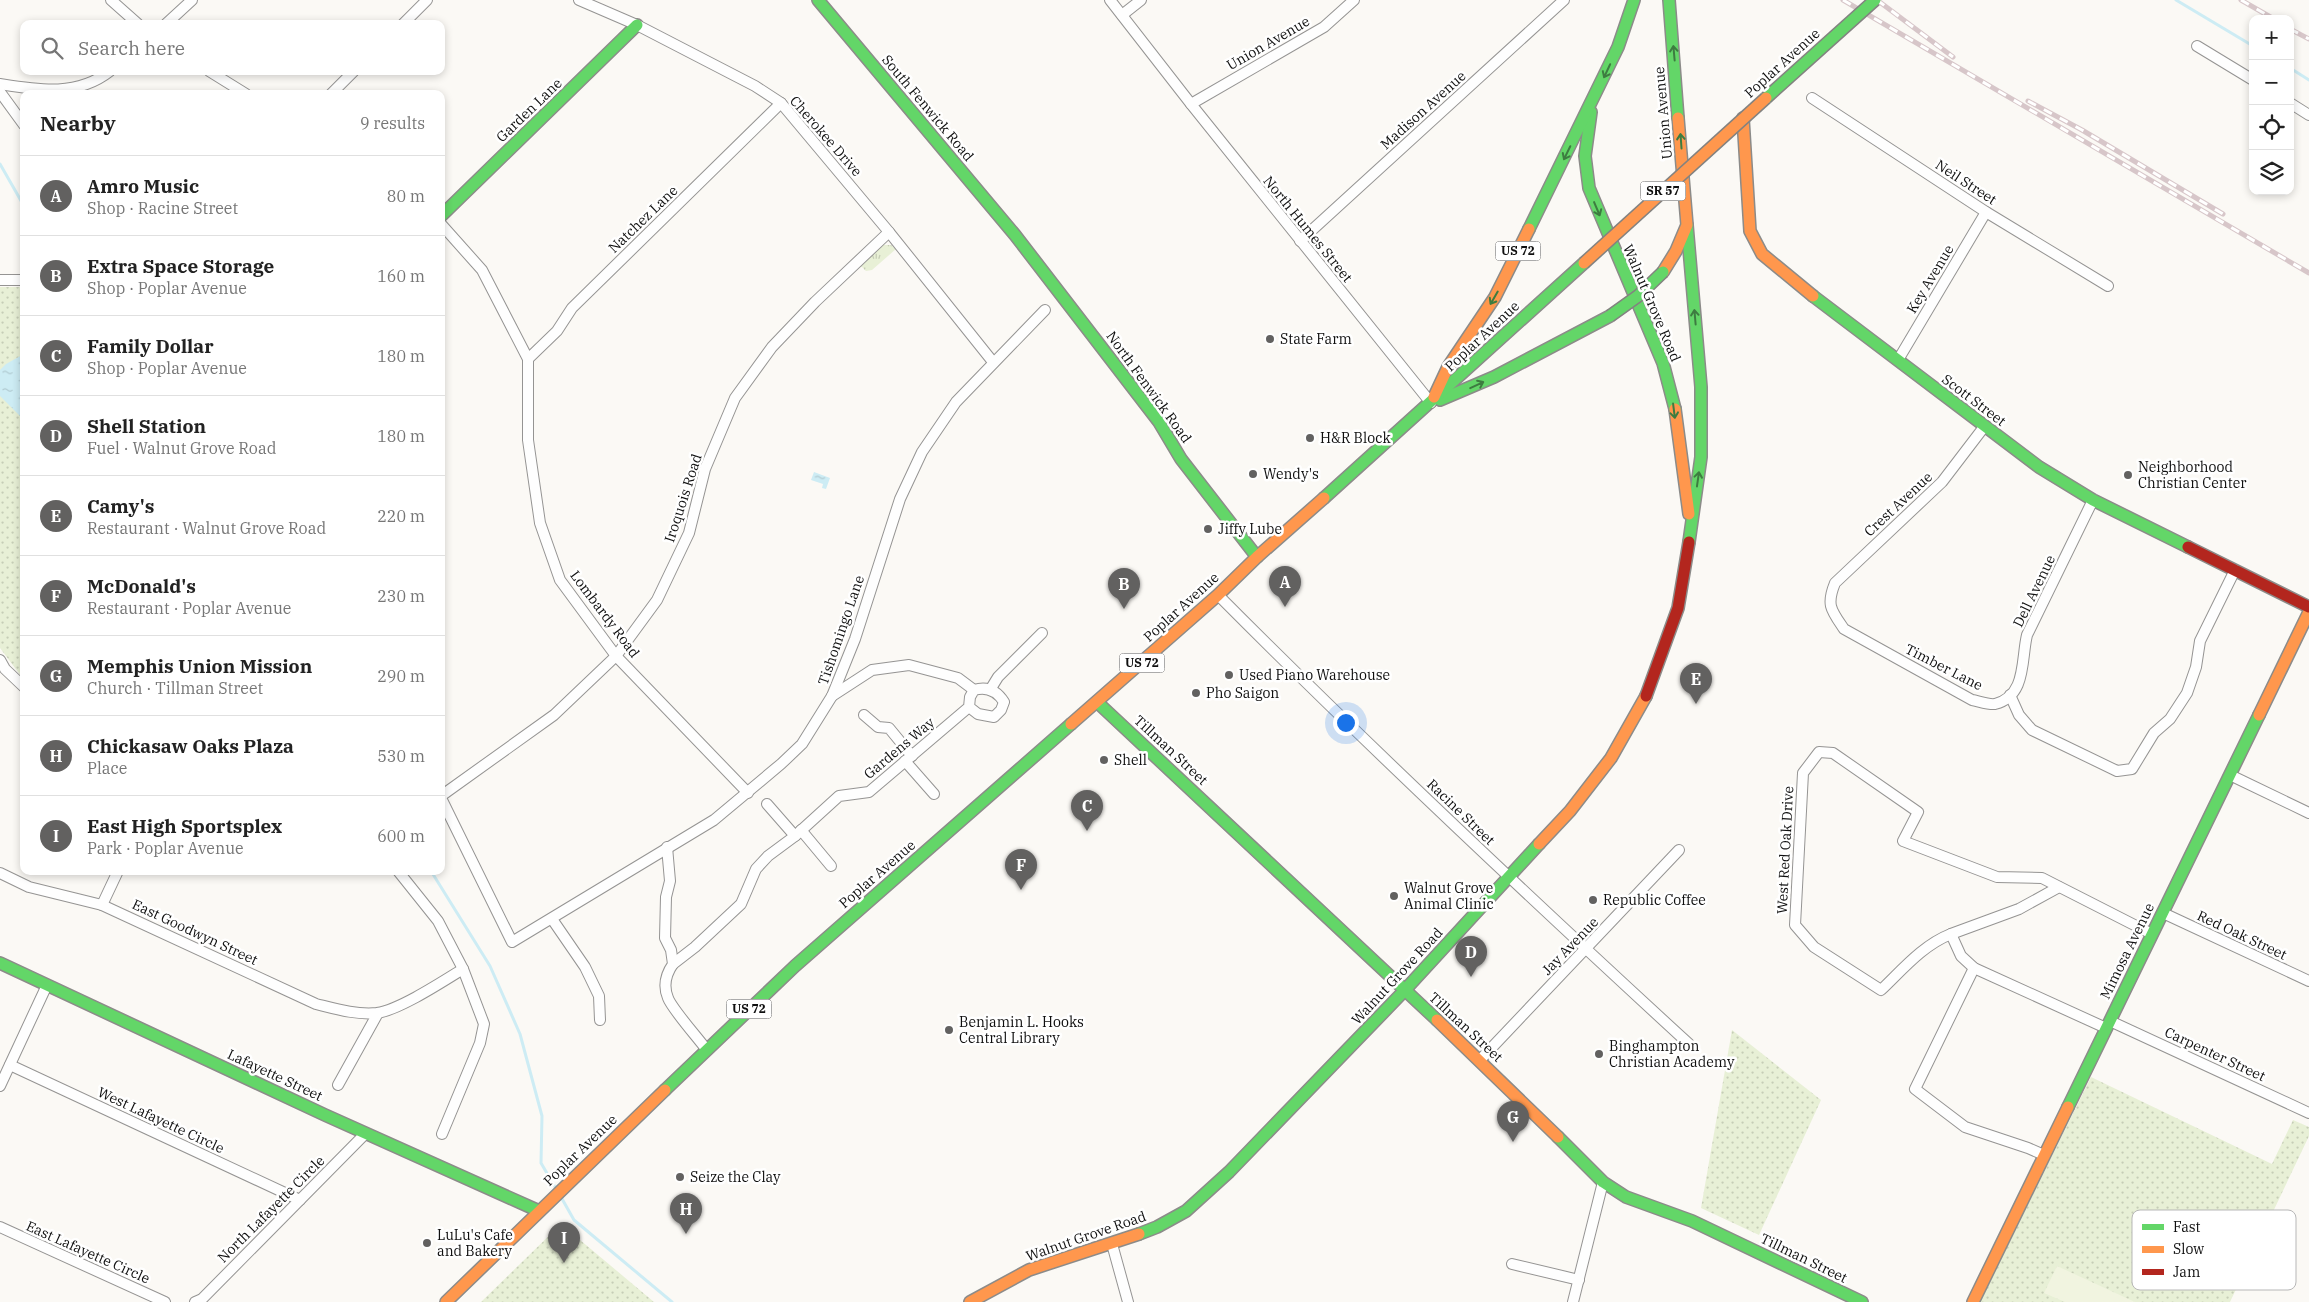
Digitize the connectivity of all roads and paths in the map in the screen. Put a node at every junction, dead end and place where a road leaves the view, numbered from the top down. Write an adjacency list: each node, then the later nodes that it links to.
1 (111, 0): 14 (street)
2 (192, 0): 15 (street)
3 (427, 0): 16 (street)
4 (579, 0): 17 (street, Cherokee Drive)
5 (818, 0): 42 (main road, South Fenwick Road)
6 (1110, 0): 13 (street, North Humes Street)
7 (1141, 0): 13 (street)
8 (1354, 0): 32 (street, Union Avenue)
9 (1564, 0): 43 (street, Madison Avenue)
10 (1634, 0): 29 (main road, US 72, one-way to 29)
11 (1669, 0): 39 (main road, Union Avenue / US 72, one-way to 11)
12 (1875, 0): 35 (main road, Poplar Avenue / SR 57, bridge)
13 (1122, 15): 32 (street, North Humes Street)
14 (134, 20)
15 (170, 20)
16 (407, 20)
17 (637, 25): 31 (street, Cherokee Drive); 37 (main road, Garden Lane)
18 (2197, 46): 22 (street)
19 (105, 75): 24 (street)
20 (216, 75): 26 (street)
21 (350, 75): 27 (street)
22 (2249, 78)
23 (0, 84): 25 (street)
24 (66, 90)
25 (66, 90)
26 (240, 90)
27 (335, 90)
28 (0, 92): 36 (street)
29 (1596, 94): 51 (main road, US 72, one-way to 51); 54 (main road, Walnut Grove Road, one-way to 54)
30 (1812, 98): 38 (street, Neil Street)
31 (782, 103): 41 (street, Cherokee Drive); 48 (street, Natchez Lane)
32 (1191, 104): 43 (street, North Humes Street)
33 (2293, 105): 34 (street)
34 (2309, 115)
35 (1742, 118): 49 (main road, Scott Street); 51 (main road, Poplar Avenue / SR 57, bridge)
36 (20, 120)
37 (445, 212)
38 (1986, 212): 46 (street, Neil Street); 49 (street, Key Avenue)
39 (1687, 225): 51 (main road, US 72, one-way to 39, bridge); 54 (main road, Walnut Grove Road, one-way to 39)
40 (445, 228): 48 (street, Lombardy Road)
41 (889, 232): 50 (street, Cherokee Drive); 62 (street, Iroquois Road)
42 (1015, 235): 55 (main road, North Fenwick Road)
43 (1300, 241): 51 (street, North Humes Street)
44 (0, 280): 45 (street)
45 (20, 280)
46 (2108, 286)
47 (1045, 310): 50 (street, Tishomingo Lane)
48 (528, 359): 62 (street, Lombardy Road)
49 (1898, 360): 52 (main road, Scott Street)
50 (993, 362): 68 (street, Tishomingo Lane)
51 (1431, 404): 55 (main road, Poplar Avenue / US 72)
52 (1984, 427): 53 (main road, Scott Street); 58 (street, Crest Avenue)
53 (2093, 500): 56 (main road, Scott Street); 67 (street, Dell Avenue)
54 (1691, 527): 87 (main road, Walnut Grove Road)
55 (1257, 557): 57 (main road, Poplar Avenue / US 72)
56 (2235, 570): 59 (main road, Scott Street); 67 (street)
57 (1218, 595): 69 (main road, Poplar Avenue / US 72); 87 (street, Racine Street)
58 (1829, 598): 67 (street, Timber Lane)
59 (2309, 607)
60 (2309, 612): 73 (main road, Mimosa Avenue)
61 (1042, 633): 66 (street)
62 (616, 656): 74 (street, Lombardy Road); 75 (street, Iroquois Road)
63 (0, 660): 64 (street)
64 (20, 684)
65 (974, 690): 66 (street); 68 (street); 70 (street)
66 (990, 690): 70 (street)
67 (2010, 695)
68 (832, 696): 74 (street, Tishomingo Lane)
69 (1098, 702): 101 (main road, Tillman Street); 106 (main road, Poplar Avenue / US 72)
70 (969, 707): 72 (street, Gardens Way)
71 (864, 715): 72 (street)
72 (909, 758): 76 (street); 80 (street, Gardens Way)
73 (2230, 775): 79 (street); 90 (main road, Mimosa Avenue)
74 (748, 793): 81 (street, Tishomingo Lane)
75 (445, 794)
76 (934, 794)
77 (767, 804): 80 (street)
78 (445, 805): 91 (street, Tishomingo Lane)
79 (2309, 813)
80 (798, 833): 83 (street); 96 (street, Gardens Way)
81 (667, 848): 91 (street, Tishomingo Lane); 96 (street)
82 (1679, 850): 94 (street, Jay Avenue)
83 (832, 866)
84 (0, 873): 89 (street, East Goodwyn Street)
85 (116, 875): 89 (street)
86 (401, 875): 98 (street)
87 (1509, 877): 94 (street, Racine Street); 101 (main road, Walnut Grove Road)
88 (2059, 887): 92 (street); 92 (street, West Red Oak Drive); 93 (street, West Red Oak Drive)
89 (102, 905): 102 (street, East Goodwyn Street)
90 (2162, 913): 93 (main road, Mimosa Avenue); 99 (street, Red Oak Street)
91 (552, 919): 103 (street)
92 (1951, 934): 97 (street)
93 (2152, 934): 104 (main road, Mimosa Avenue)
94 (1586, 949): 105 (street, Racine Street); 107 (street, Jay Avenue)
95 (0, 963): 100 (main road, Lafayette Street)
96 (673, 964): 106 (street)
97 (1974, 968): 104 (street, Carpenter Street); 114 (street)
98 (463, 970): 102 (street); 113 (street)
99 (2309, 981)
100 (47, 985): 108 (street); 112 (main road, Lafayette Street)
101 (1404, 991): 107 (main road, Tillman Street); 119 (main road, Walnut Grove Road)
102 (378, 1013): 109 (street)
103 (600, 1020)
104 (2108, 1024): 111 (street, Carpenter Street); 114 (main road, Mimosa Avenue)
105 (1688, 1044)
106 (706, 1049): 117 (main road, Poplar Avenue / US 72)
107 (1480, 1060): 115 (main road, Tillman Street)
108 (10, 1065): 110 (street); 116 (street, West Lafayette Circle)
109 (338, 1085)
110 (0, 1086)
111 (2309, 1113)
112 (365, 1134): 116 (street, North Lafayette Circle); 117 (main road, Lafayette Street)
113 (442, 1134)
114 (2044, 1155): 129 (main road, Mimosa Avenue)
115 (1603, 1182): 121 (street); 128 (main road, Tillman Street)
116 (300, 1200): 123 (street, North Lafayette Circle)
117 (539, 1211): 124 (main road, Poplar Avenue / US 72)
118 (0, 1227): 122 (street, East Lafayette Circle)
119 (1112, 1244): 125 (main road, Walnut Grove Road); 126 (street)
120 (1512, 1264): 121 (street)
121 (1579, 1280): 127 (street)
122 (165, 1302)
123 (195, 1302)
124 (446, 1302)
125 (970, 1302)
126 (1128, 1302)
127 (1573, 1302)
128 (1862, 1302)
129 (1973, 1302)

